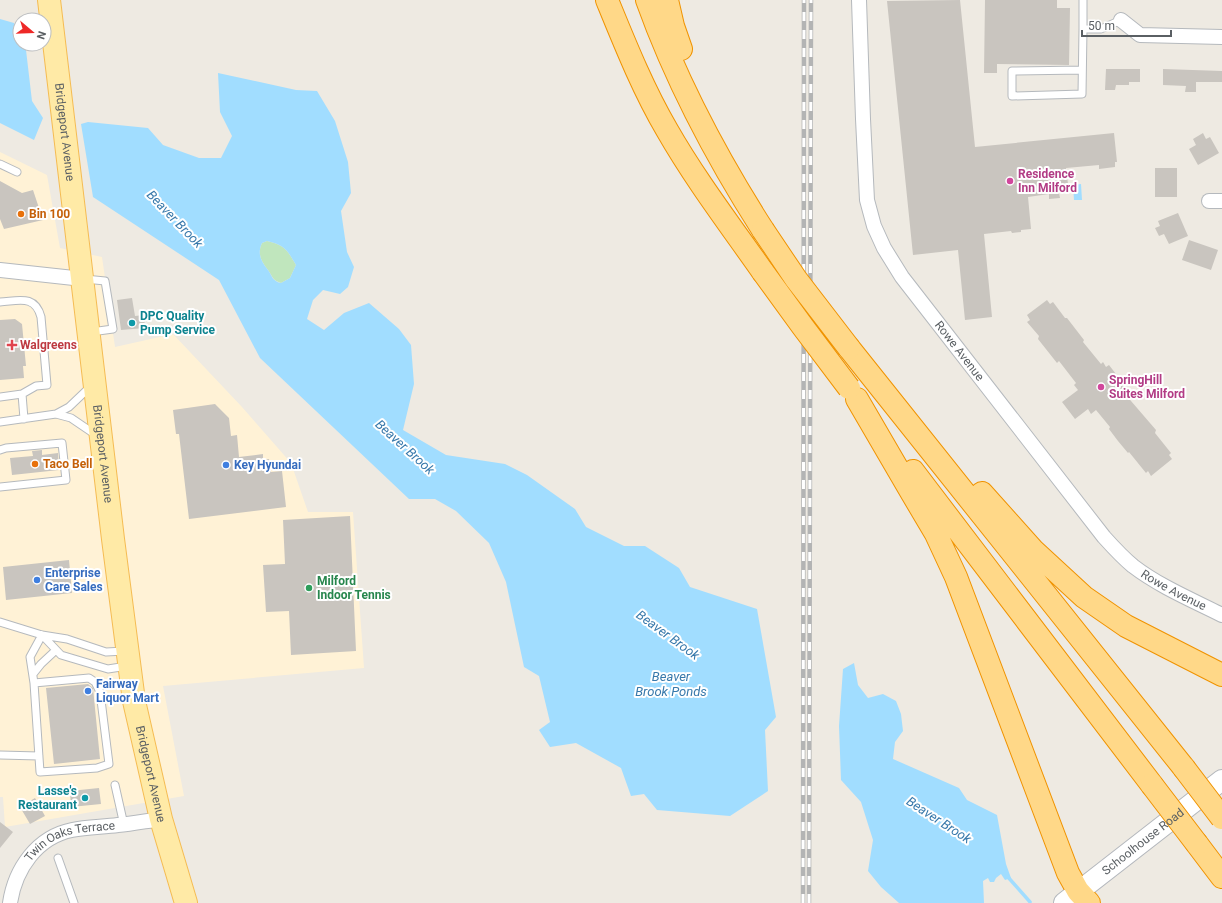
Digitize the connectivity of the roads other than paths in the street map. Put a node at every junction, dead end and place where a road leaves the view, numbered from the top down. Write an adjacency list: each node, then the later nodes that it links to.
1 (49, 0): 17 (main road, Bridgeport Avenue)
2 (607, 0): 16 (highway)
3 (624, 0): 16 (highway)
4 (647, 0): 14 (highway)
5 (667, 0): 14 (highway)
6 (859, 0): 30 (street, Rowe Avenue)
7 (1083, 0): 9 (lane)
8 (1121, 20): 9 (lane); 10 (street)
9 (1083, 29): 11 (lane)
10 (1222, 37)
11 (1082, 70): 11 (lane)
12 (0, 164): 13 (lane)
13 (17, 172)
14 (763, 230): 20 (highway, bridge)
15 (0, 270): 17 (street)
16 (763, 272): 21 (highway, bridge)
17 (83, 279): 19 (main road, Bridgeport Avenue)
18 (0, 302): 22 (lane)
19 (95, 382): 24 (lane); 27 (main road, Bridgeport Avenue)
20 (880, 387): 36 (highway); 42 (highway, bridge)
21 (853, 393): 46 (highway, bridge); 47 (highway)
22 (22, 394): 23 (lane); 25 (lane)
23 (0, 397)
24 (56, 414): 25 (lane); 27 (lane)
25 (24, 419): 26 (lane)
26 (0, 422)
27 (101, 439): 34 (main road, Bridgeport Avenue)
28 (0, 450): 29 (lane)
29 (0, 487)
30 (1222, 615)
31 (0, 622): 32 (lane)
32 (42, 635): 33 (lane); 34 (lane); 35 (lane)
33 (56, 650): 34 (lane); 35 (lane)
34 (128, 658): 43 (main road, Bridgeport Avenue)
35 (33, 674): 37 (lane)
36 (1222, 676)
37 (34, 683): 39 (lane); 39 (lane)
38 (0, 755): 39 (lane)
39 (39, 756)
40 (1222, 780): 47 (main road, Schoolhouse Road)
41 (115, 785): 44 (lane)
42 (1222, 818)
43 (161, 819): 44 (street, Twin Oaks Terrace); 50 (main road, Bridgeport Avenue)
44 (124, 825): 48 (street, Twin Oaks Terrace)
45 (58, 858): 49 (lane)
46 (1222, 877)
47 (1077, 899)
48 (10, 903)
49 (74, 903)
50 (186, 903)

